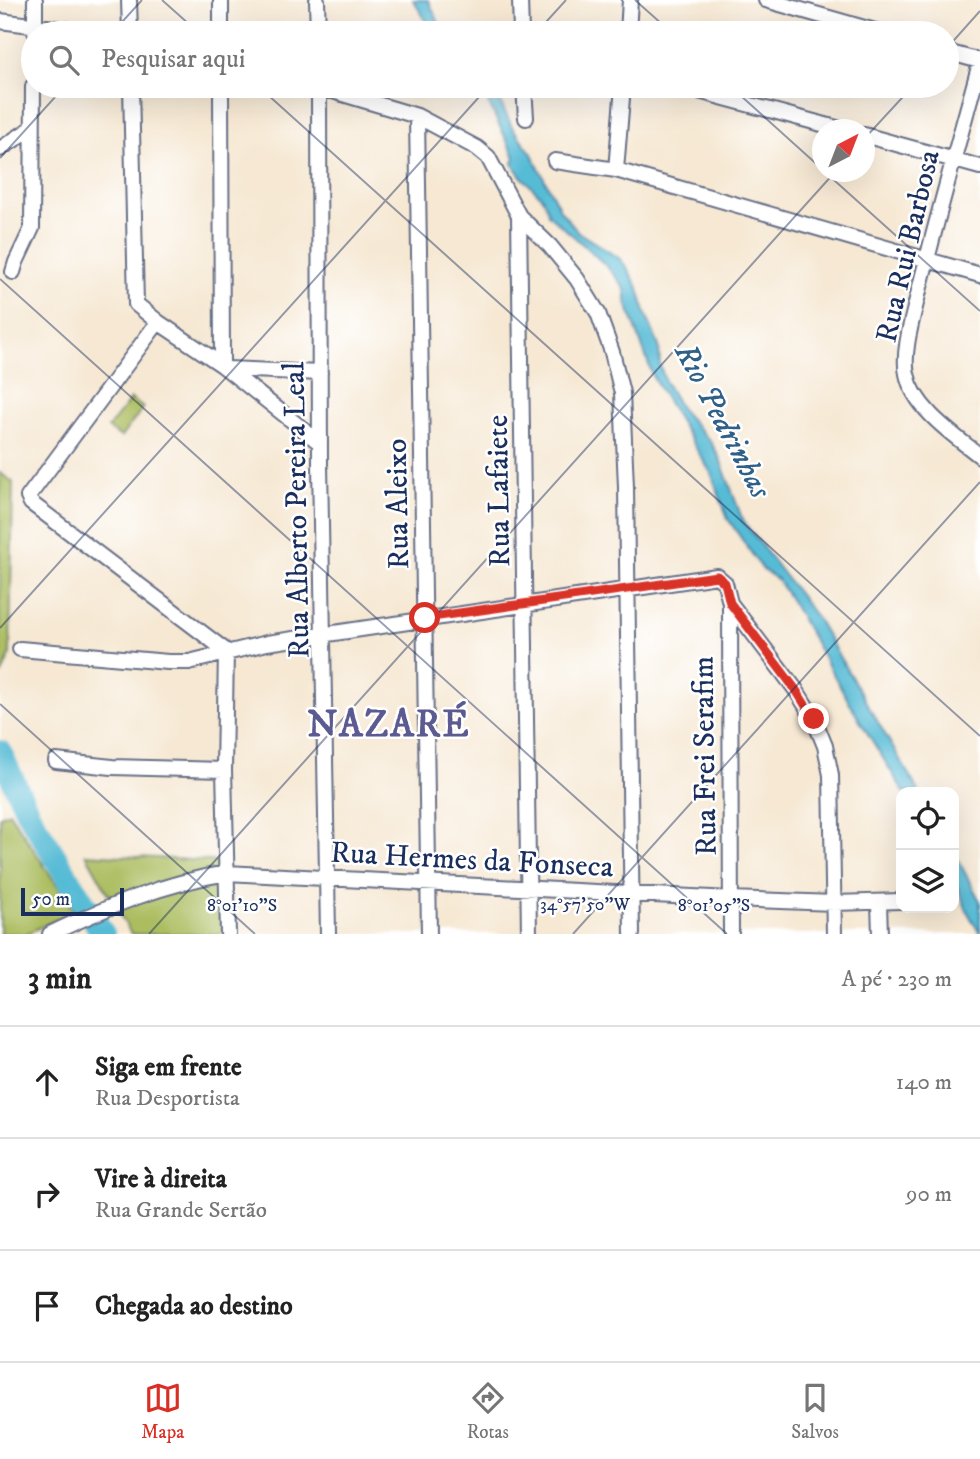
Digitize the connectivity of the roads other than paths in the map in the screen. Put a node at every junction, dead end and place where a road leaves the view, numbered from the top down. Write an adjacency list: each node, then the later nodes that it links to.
1 (35, 0): 9 (street)
2 (130, 0): 10 (street)
3 (221, 0): 11 (street)
4 (317, 0): 12 (street)
5 (520, 0): 13 (street)
6 (630, 0): 14 (street)
7 (766, 0): 15 (street)
8 (0, 21): 16 (street)
9 (35, 21)
10 (130, 21)
11 (221, 21)
12 (318, 21)
13 (521, 21)
14 (629, 21)
15 (840, 21)
16 (21, 26)
17 (959, 56): 18 (street)
18 (980, 62): 33 (street, Rua Rui Barbosa)
19 (33, 98): 30 (street)
20 (131, 98): 41 (street)
21 (221, 98): 42 (street)
22 (318, 98): 43 (street, Rua Alberto Pereira Leal)
23 (357, 98): 27 (street)
24 (525, 98): 28 (street)
25 (622, 98): 36 (street)
26 (725, 98): 29 (street)
27 (416, 116): 37 (street); 49 (street, Rua Aleixo)
28 (526, 118)
29 (812, 121)
30 (32, 128): 32 (street); 40 (street)
31 (875, 138): 33 (street)
32 (0, 149)
33 (954, 159): 35 (street); 38 (street, Rua Rui Barbosa)
34 (555, 161): 36 (street)
35 (980, 167)
36 (616, 170): 38 (street)
37 (519, 216): 46 (street); 47 (street, Rua Lafaiete)
38 (927, 260): 39 (street); 45 (street, Rua Rui Barbosa)
39 (980, 275)
40 (0, 280)
41 (158, 322): 42 (street); 52 (street)
42 (225, 367): 43 (street); 44 (street)
43 (320, 373): 44 (street, Rua Alberto Pereira Leal)
44 (320, 443): 50 (street, Rua Alberto Pereira Leal)
45 (980, 456)
46 (628, 587): 47 (street); 48 (street, Rua Frei Serafim); 59 (street)
47 (526, 603): 49 (street); 58 (street, Rua Lafaiete)
48 (730, 603): 60 (street, Rua Frei Serafim); 63 (street)
49 (425, 618): 50 (street); 57 (street, Rua Aleixo)
50 (325, 634): 52 (street); 56 (street, Rua Alberto Pereira Leal)
51 (20, 649): 52 (street)
52 (226, 651): 54 (street)
53 (56, 761): 54 (street)
54 (224, 770): 55 (street)
55 (227, 873): 56 (street, Rua Hermes da Fonseca); 64 (street, Rua Hermes da Fonseca); 65 (street)
56 (327, 877): 57 (street, Rua Hermes da Fonseca); 66 (street, Rua Alberto Pereira Leal)
57 (429, 882): 58 (street, Rua Hermes da Fonseca); 67 (street, Rua Aleixo)
58 (528, 889): 59 (street, Rua Hermes da Fonseca); 68 (street, Rua Lafaiete)
59 (631, 894): 60 (street, Rua Hermes da Fonseca); 69 (street)
60 (731, 899): 63 (street, Rua Hermes da Fonseca); 70 (street, Rua Frei Serafim)
61 (896, 901): 62 (street, Rua Hermes da Fonseca)
62 (879, 902): 63 (street, Rua Hermes da Fonseca); 72 (street)
63 (834, 903): 71 (street)
64 (50, 934)
65 (228, 934)
66 (328, 934)
67 (429, 934)
68 (529, 934)
69 (632, 934)
70 (731, 934)
71 (834, 934)
72 (880, 934)

